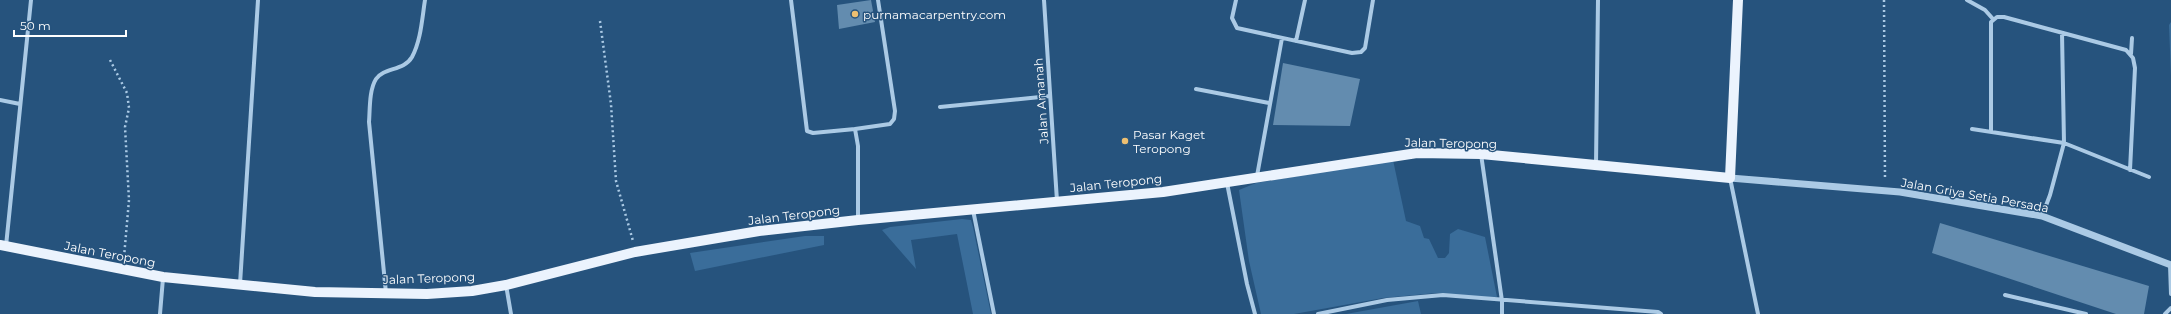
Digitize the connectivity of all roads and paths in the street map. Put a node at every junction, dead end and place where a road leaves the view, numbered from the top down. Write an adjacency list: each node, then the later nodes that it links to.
1 (31, 0): 26 (street)
2 (258, 0): 49 (street)
3 (425, 0): 51 (street)
4 (791, 0): 28 (street)
5 (878, 0): 28 (street)
6 (1044, 0): 23 (street, Jalan Amanah)
7 (1236, 0): 17 (street)
8 (1305, 0): 19 (street)
9 (1373, 0): 19 (street)
10 (1598, 0): 33 (street)
11 (1738, 0): 37 (main road)
12 (1884, 0): 39 (path)
13 (1967, 0): 14 (street)
14 (1993, 19): 16 (street); 30 (street)
15 (600, 21): 45 (path)
16 (2062, 34): 20 (street); 31 (street)
17 (1282, 38): 19 (street); 25 (street)
18 (2132, 38): 20 (street)
19 (1296, 41)
20 (2130, 54): 34 (street)
21 (110, 60): 47 (path)
22 (1196, 89): 25 (street)
23 (1050, 96): 27 (street); 40 (street, Jalan Amanah)
24 (0, 100): 26 (street)
25 (1269, 103): 35 (street)
26 (20, 104): 44 (street)
27 (940, 107)
28 (855, 129): 43 (street)
29 (1972, 129): 30 (street)
30 (1991, 131): 31 (street)
31 (2064, 144): 34 (street); 42 (street)
32 (1481, 154): 33 (main road, Jalan Teropong); 35 (main road, Jalan Teropong); 54 (street)
33 (1596, 166): 37 (main road, Jalan Teropong)
34 (2130, 170): 36 (street)
35 (1258, 176): 38 (main road, Jalan Teropong)
36 (2149, 177)
37 (1730, 178): 39 (street, Jalan Griya Setia Persada); 63 (street)
38 (1227, 182): 40 (main road, Jalan Teropong); 59 (street)
39 (1885, 191): 42 (street, Jalan Griya Setia Persada)
40 (1057, 202): 41 (main road, Jalan Teropong)
41 (972, 210): 43 (main road, Jalan Teropong); 58 (street)
42 (2042, 216): 46 (street, Jalan Griya Setia Persada)
43 (858, 220): 45 (main road, Jalan Teropong)
44 (3, 246): 47 (main road, Jalan Teropong)
45 (635, 252): 50 (main road, Jalan Teropong)
46 (2171, 265): 52 (street)
47 (123, 270): 48 (main road, Jalan Teropong)
48 (163, 277): 49 (main road, Jalan Teropong); 56 (street)
49 (240, 284): 51 (main road, Jalan Teropong)
50 (506, 285): 51 (main road, Jalan Teropong); 57 (street)
51 (386, 293)
52 (2171, 294)
53 (2005, 295): 64 (street)
54 (1502, 301): 60 (street); 61 (street); 62 (street)
55 (2171, 308): 65 (street)
56 (160, 314)
57 (511, 314)
58 (994, 314)
59 (1255, 314)
60 (1318, 314)
61 (1502, 314)
62 (1661, 314)
63 (1758, 314)
64 (2086, 314)
65 (2165, 314)

